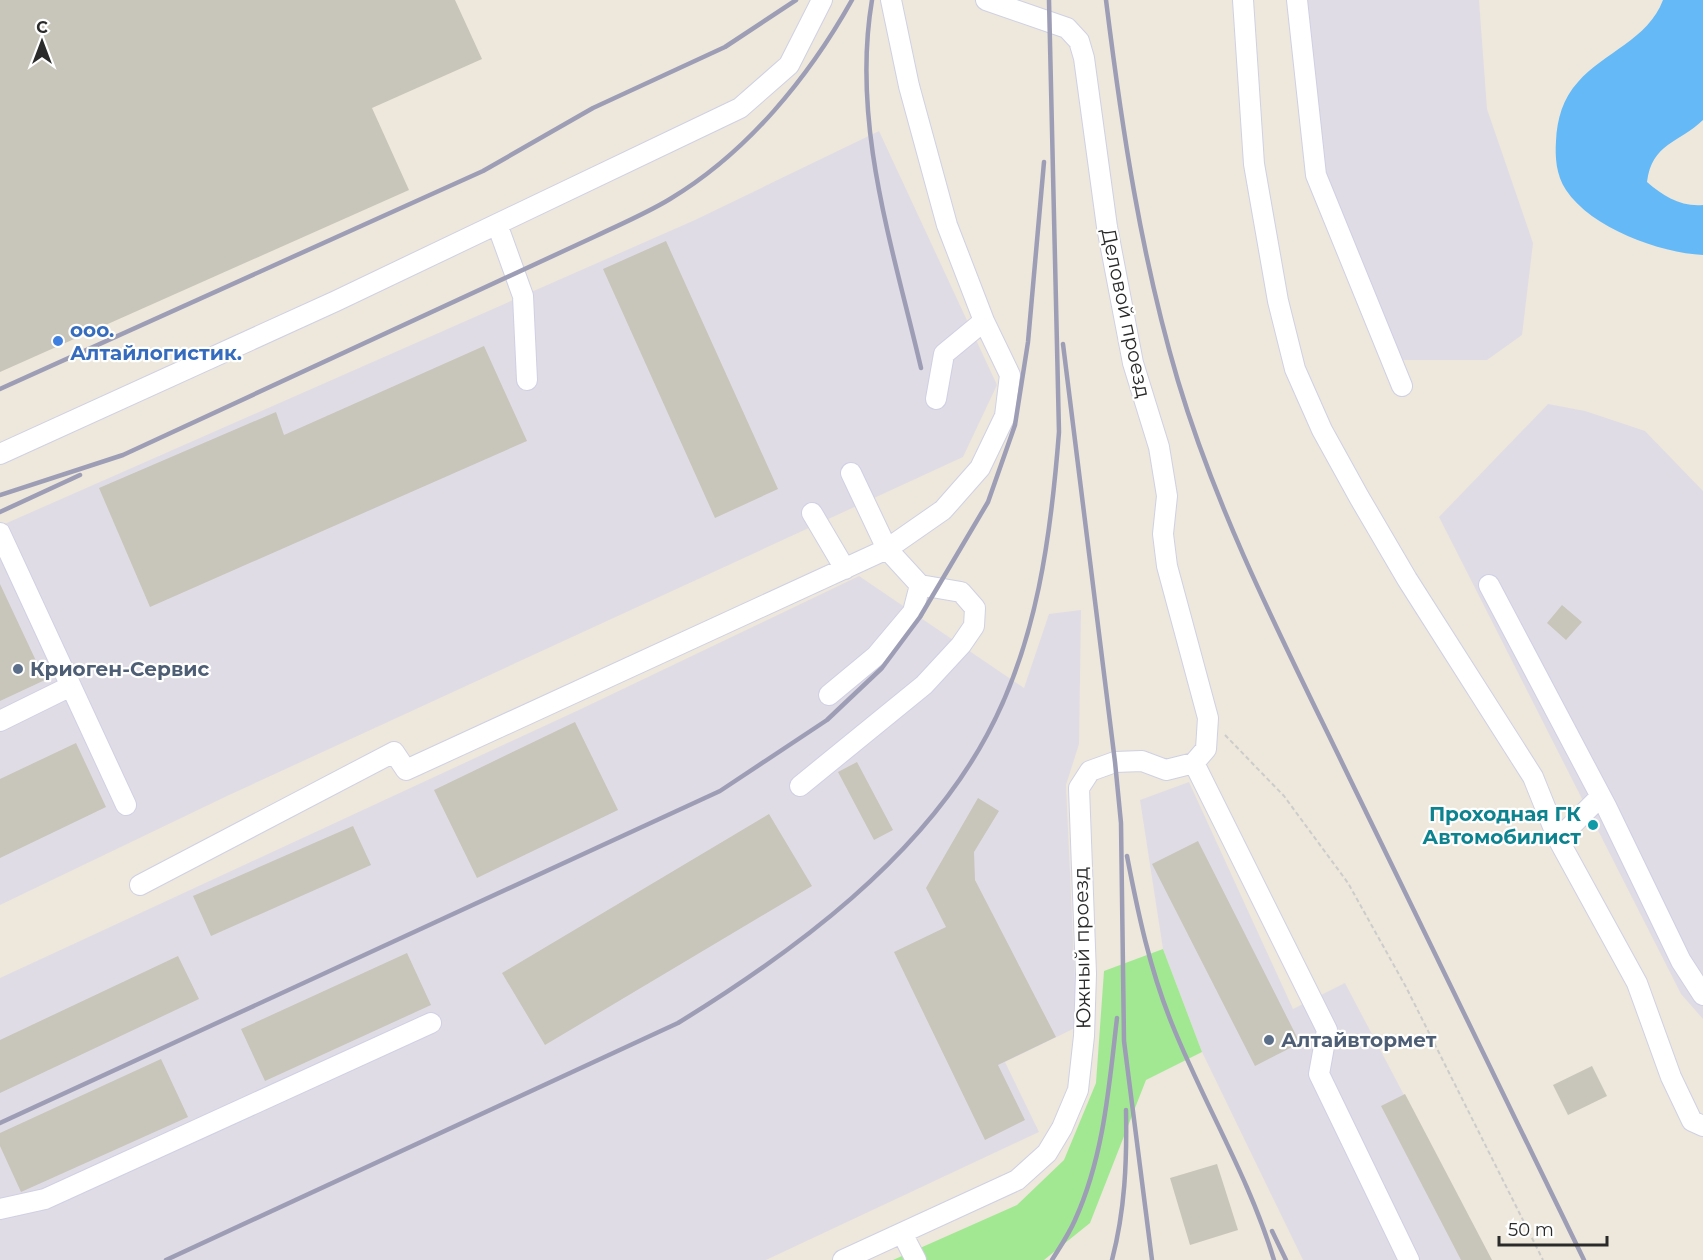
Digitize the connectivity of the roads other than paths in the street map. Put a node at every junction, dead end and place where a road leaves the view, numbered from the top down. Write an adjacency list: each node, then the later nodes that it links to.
1 (822, 0): 6 (street)
2 (891, 0): 7 (street)
3 (986, 0): 22 (street, Деловой проезд)
4 (1244, 0): 26 (street)
5 (1297, 0): 9 (street)
6 (497, 224): 8 (street); 11 (street)
7 (984, 321): 10 (street); 15 (street)
8 (527, 380)
9 (1402, 386)
10 (936, 399)
11 (0, 454)
12 (851, 473): 15 (street)
13 (812, 513): 16 (street)
14 (0, 533): 19 (street)
15 (887, 549): 16 (street); 17 (street)
16 (845, 569): 27 (street)
17 (920, 585): 20 (street); 23 (street)
18 (1489, 585): 24 (street)
19 (71, 686): 21 (street); 25 (street)
20 (829, 695)
21 (0, 721)
22 (1194, 763): 32 (street, Южный проезд); 35 (street)
23 (800, 786)
24 (1600, 797): 26 (street); 28 (street)
25 (126, 805)
26 (1558, 839): 30 (street)
27 (140, 885)
28 (1703, 995)
29 (431, 1023): 31 (street)
30 (1703, 1126)
31 (0, 1209)
32 (903, 1234): 33 (street, Южный проезд); 34 (street)
33 (843, 1260)
34 (916, 1260)
35 (1409, 1260)

